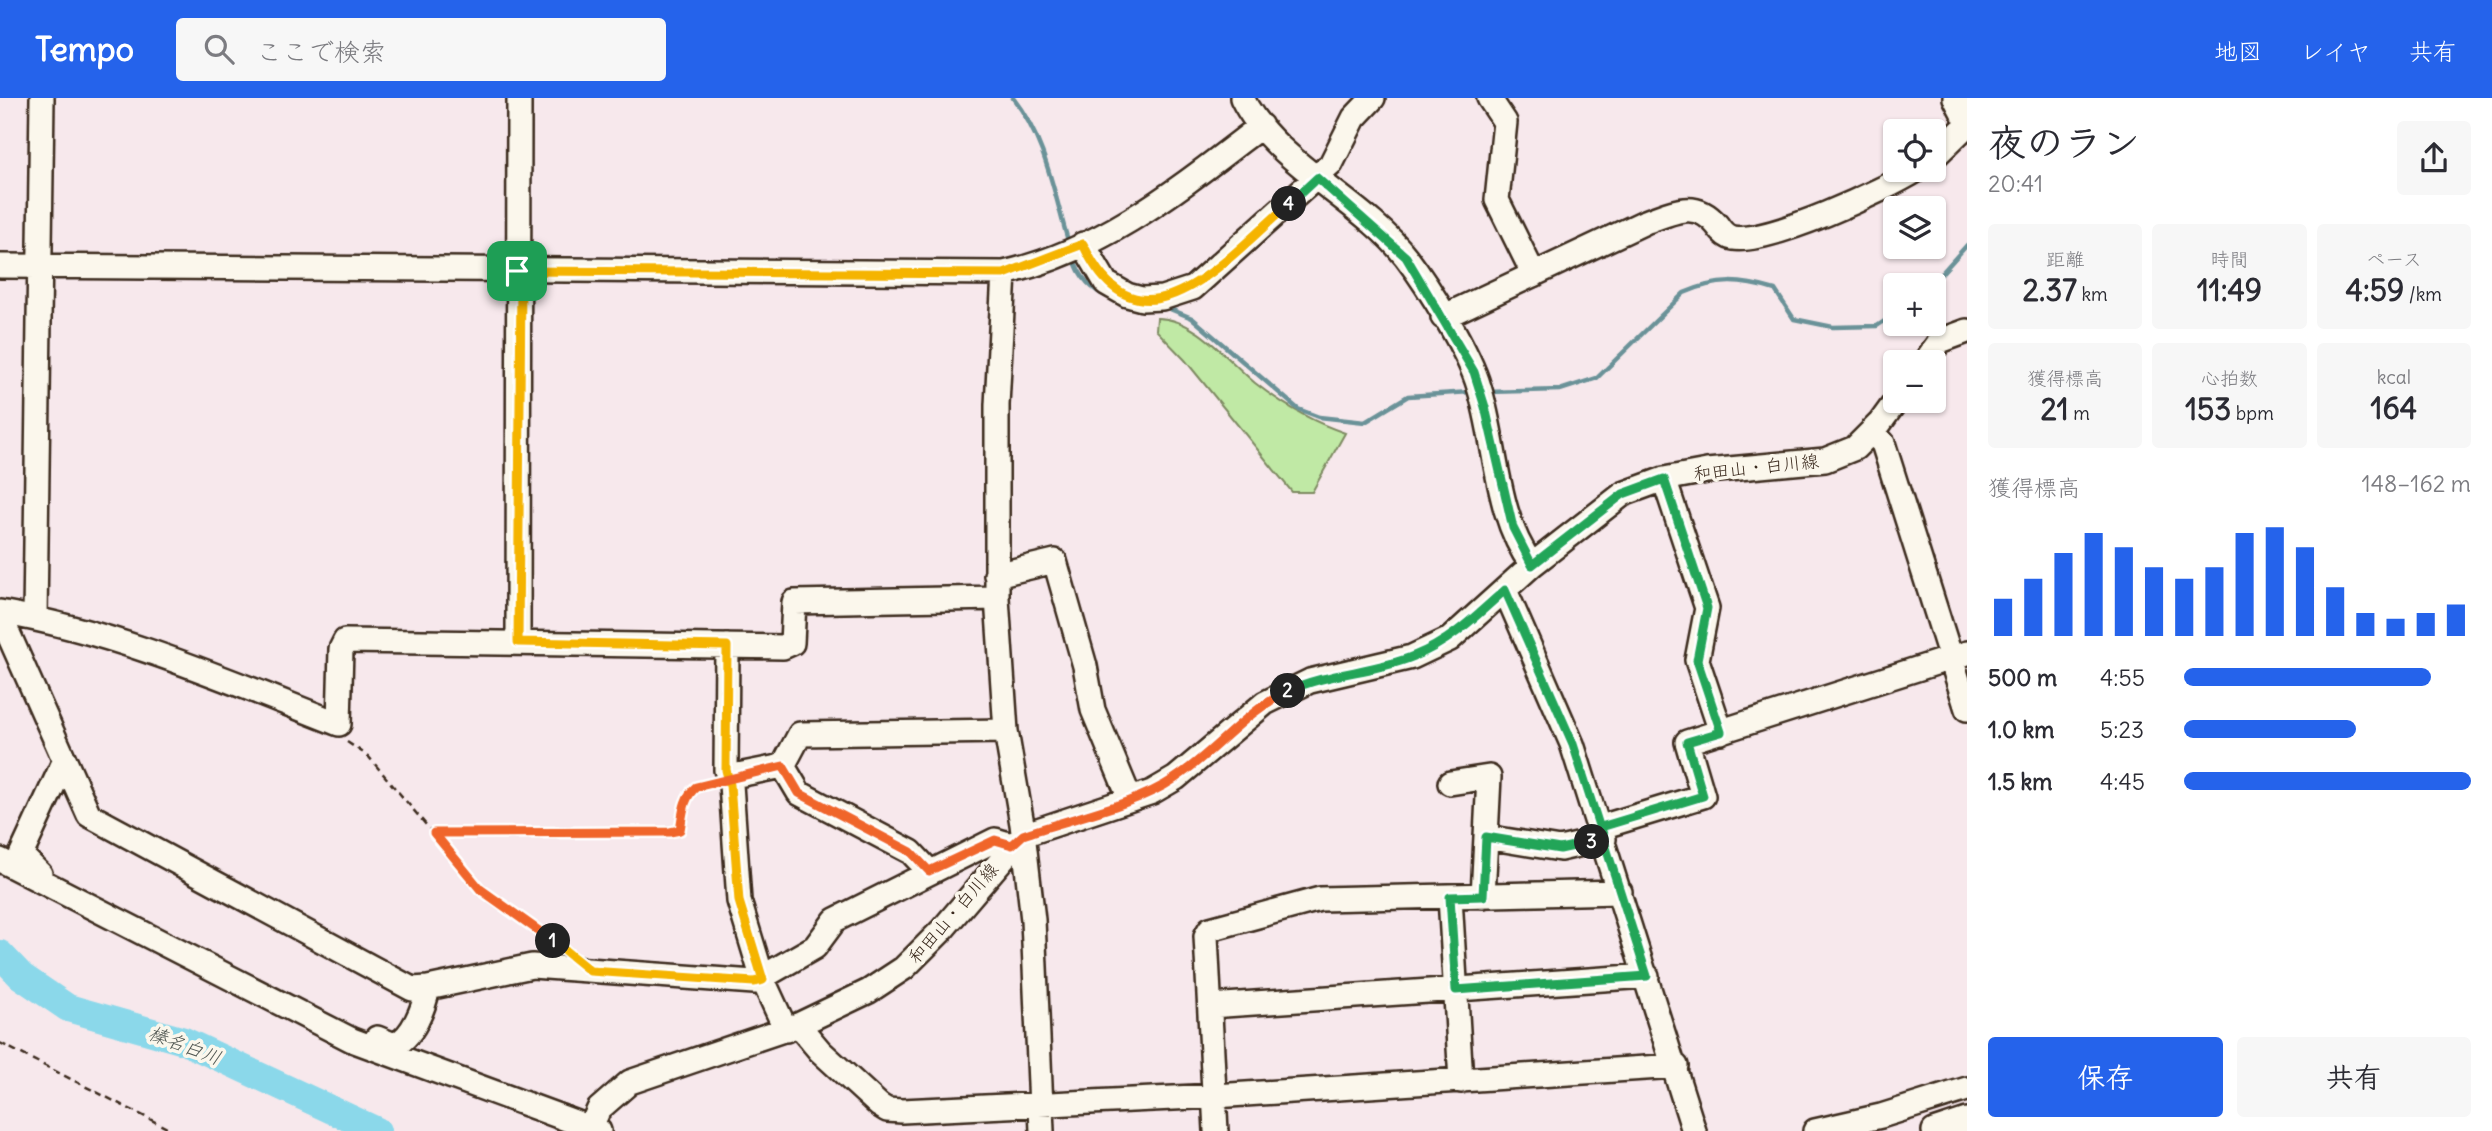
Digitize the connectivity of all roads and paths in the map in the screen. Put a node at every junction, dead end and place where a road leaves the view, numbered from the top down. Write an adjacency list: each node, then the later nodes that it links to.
1 (43, 98): 14 (street)
2 (519, 98): 15 (street)
3 (1242, 98): 8 (street)
4 (1373, 98): 10 (street)
5 (1489, 98): 17 (street)
6 (1955, 98): 7 (street)
7 (1967, 123): 9 (street)
8 (1261, 126): 10 (street); 12 (street)
9 (1946, 145)
10 (1317, 178): 12 (street); 18 (street)
11 (1889, 182): 17 (street)
12 (1076, 247): 16 (street)
13 (0, 266): 14 (street)
14 (40, 267): 15 (street); 28 (street)
15 (517, 271): 16 (street); 29 (street)
16 (1004, 274): 25 (street)
17 (1534, 275): 18 (street)
18 (1443, 317): 24 (street)
19 (1967, 331): 20 (street)
20 (1934, 350)
21 (1886, 413): 22 (street, 和田山・白川線)
22 (1871, 432): 23 (street, 和田山・白川線); 31 (street)
23 (1664, 479): 24 (street, 和田山・白川線); 34 (street)
24 (1532, 565): 26 (street, 和田山・白川線)
25 (997, 587): 30 (street); 33 (street); 40 (street)
26 (1505, 590): 40 (street, 和田山・白川線); 42 (street)
27 (0, 614): 28 (street); 36 (street)
28 (35, 618): 29 (street)
29 (518, 642): 30 (street)
30 (727, 646): 38 (street)
31 (1959, 655): 32 (street); 34 (street)
32 (1967, 709)
33 (1006, 731): 37 (street); 44 (street)
34 (1721, 732): 42 (street)
35 (346, 742): 41 (path)
36 (64, 762): 47 (street); 54 (street)
37 (783, 766): 38 (street); 46 (street)
38 (728, 777): 41 (path); 53 (street)
39 (1450, 783): 43 (street)
40 (1130, 799): 44 (street, 和田山・白川線)
41 (434, 833): 51 (path)
42 (1603, 833): 43 (street); 48 (street)
43 (1486, 837): 49 (street)
44 (1018, 840): 46 (street); 57 (street, 和田山・白川線); 64 (street)
45 (0, 860): 47 (street)
46 (929, 871): 53 (street)
47 (52, 887): 58 (street)
48 (1620, 892): 49 (street); 52 (street)
49 (1483, 896): 50 (street)
50 (1450, 897): 55 (street); 56 (street)
51 (564, 949)
52 (1647, 976): 55 (street); 60 (street)
53 (763, 980): 54 (street); 57 (street)
54 (428, 988): 58 (street)
55 (1456, 990): 56 (street); 61 (street)
56 (1210, 1006): 63 (street)
57 (792, 1028): 64 (street); 67 (street, 和田山・白川線)
58 (332, 1030): 67 (street)
59 (0, 1043): 68 (path)
60 (1676, 1066): 61 (street); 66 (street)
61 (1461, 1080): 63 (street)
62 (1967, 1089): 71 (street)
63 (1215, 1096): 64 (street); 70 (street)
64 (1041, 1105): 69 (street)
65 (1967, 1120): 72 (street)
66 (1697, 1129)
67 (592, 1130)
68 (173, 1131)
69 (1042, 1131)
70 (1216, 1131)
71 (1815, 1131)
72 (1934, 1131)

